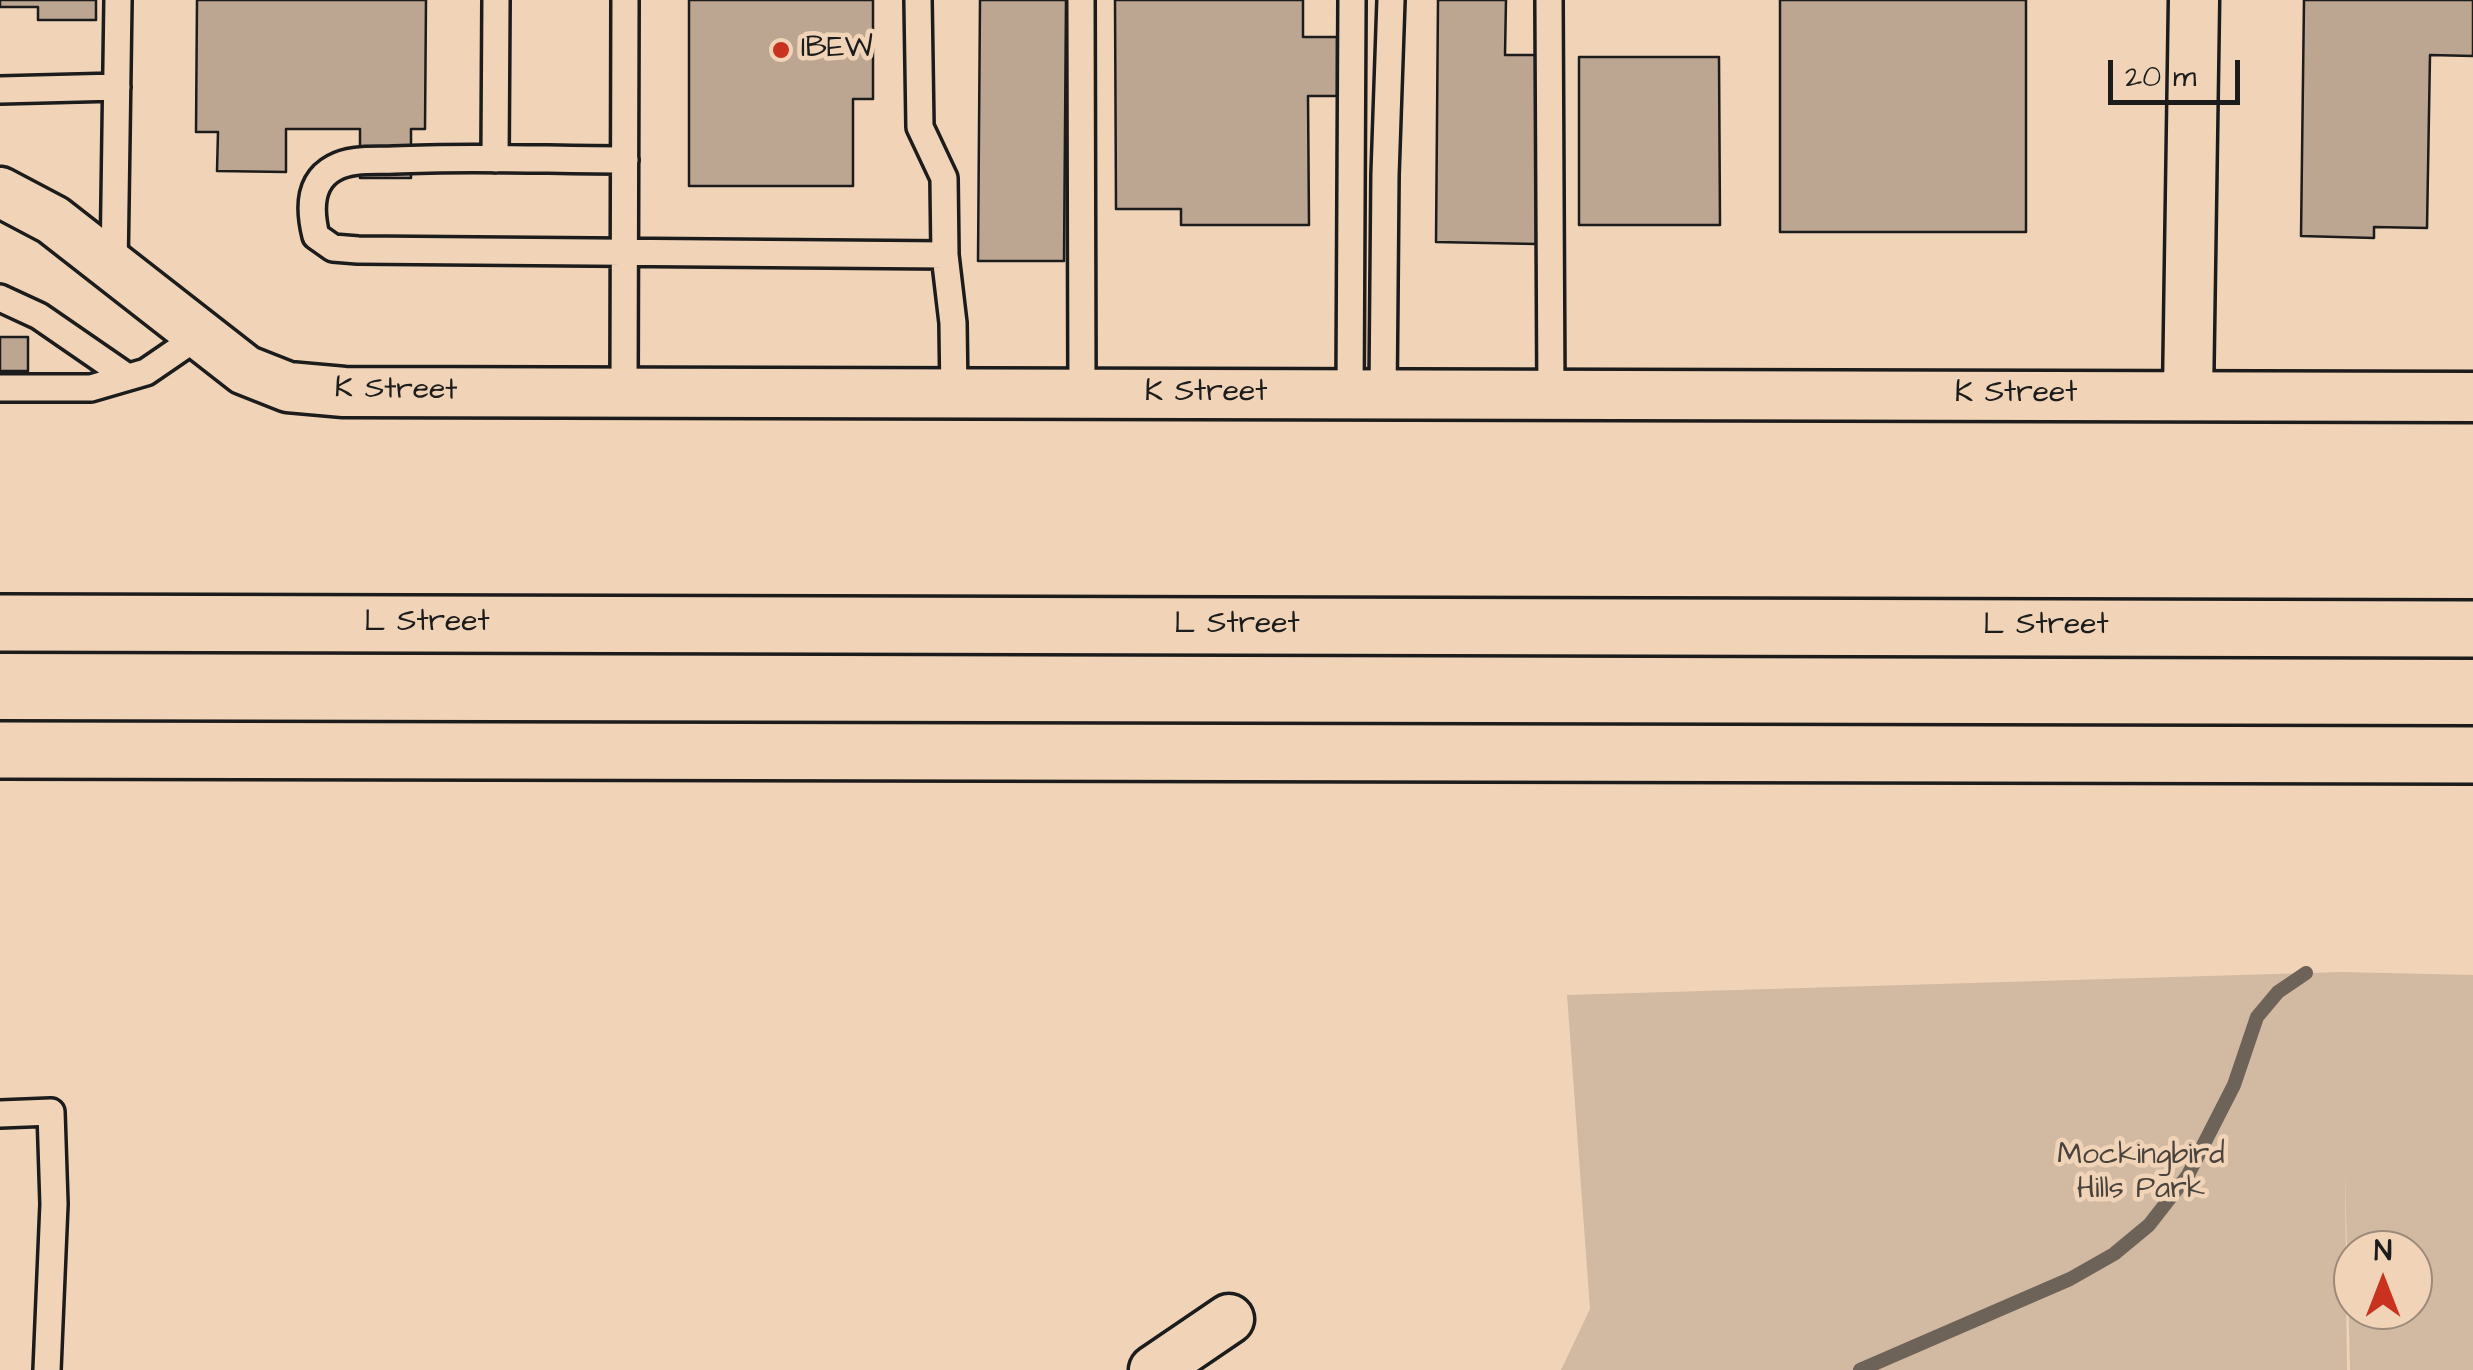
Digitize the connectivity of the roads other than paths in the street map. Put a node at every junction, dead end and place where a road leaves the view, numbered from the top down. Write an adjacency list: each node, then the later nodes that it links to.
1 (118, 0): 10 (lane)
2 (496, 0): 12 (lane)
3 (625, 0): 13 (lane)
4 (918, 0): 16 (lane)
5 (1081, 0): 24 (lane)
6 (1352, 0): 25 (lane)
7 (1391, 0): 25 (lane)
8 (1549, 0): 26 (lane)
9 (2194, 0): 27 (street)
10 (117, 87): 11 (lane); 17 (lane)
11 (0, 90)
12 (495, 160): 13 (lane); 15 (lane)
13 (625, 160): 15 (lane)
14 (0, 192): 17 (street, K Street)
15 (624, 252): 16 (lane); 22 (lane)
16 (945, 255): 23 (lane)
17 (114, 268): 19 (street, K Street)
18 (0, 298): 20 (lane)
19 (200, 334): 20 (lane); 22 (street, K Street)
20 (126, 376): 21 (lane)
21 (0, 388)
22 (624, 393): 23 (street, K Street)
23 (954, 394): 24 (street, K Street)
24 (1082, 394): 25 (street, K Street)
25 (1367, 394): 26 (street, K Street)
26 (1551, 394): 27 (street, K Street)
27 (2188, 395): 28 (street, K Street)
28 (2473, 397)
29 (0, 623): 30 (main road, L Street)
30 (2473, 629)
31 (0, 750): 32 (main road)
32 (2473, 756)
33 (0, 1114): 35 (lane)
34 (1229, 1319): 36 (street)
35 (47, 1370)
36 (1154, 1370)

